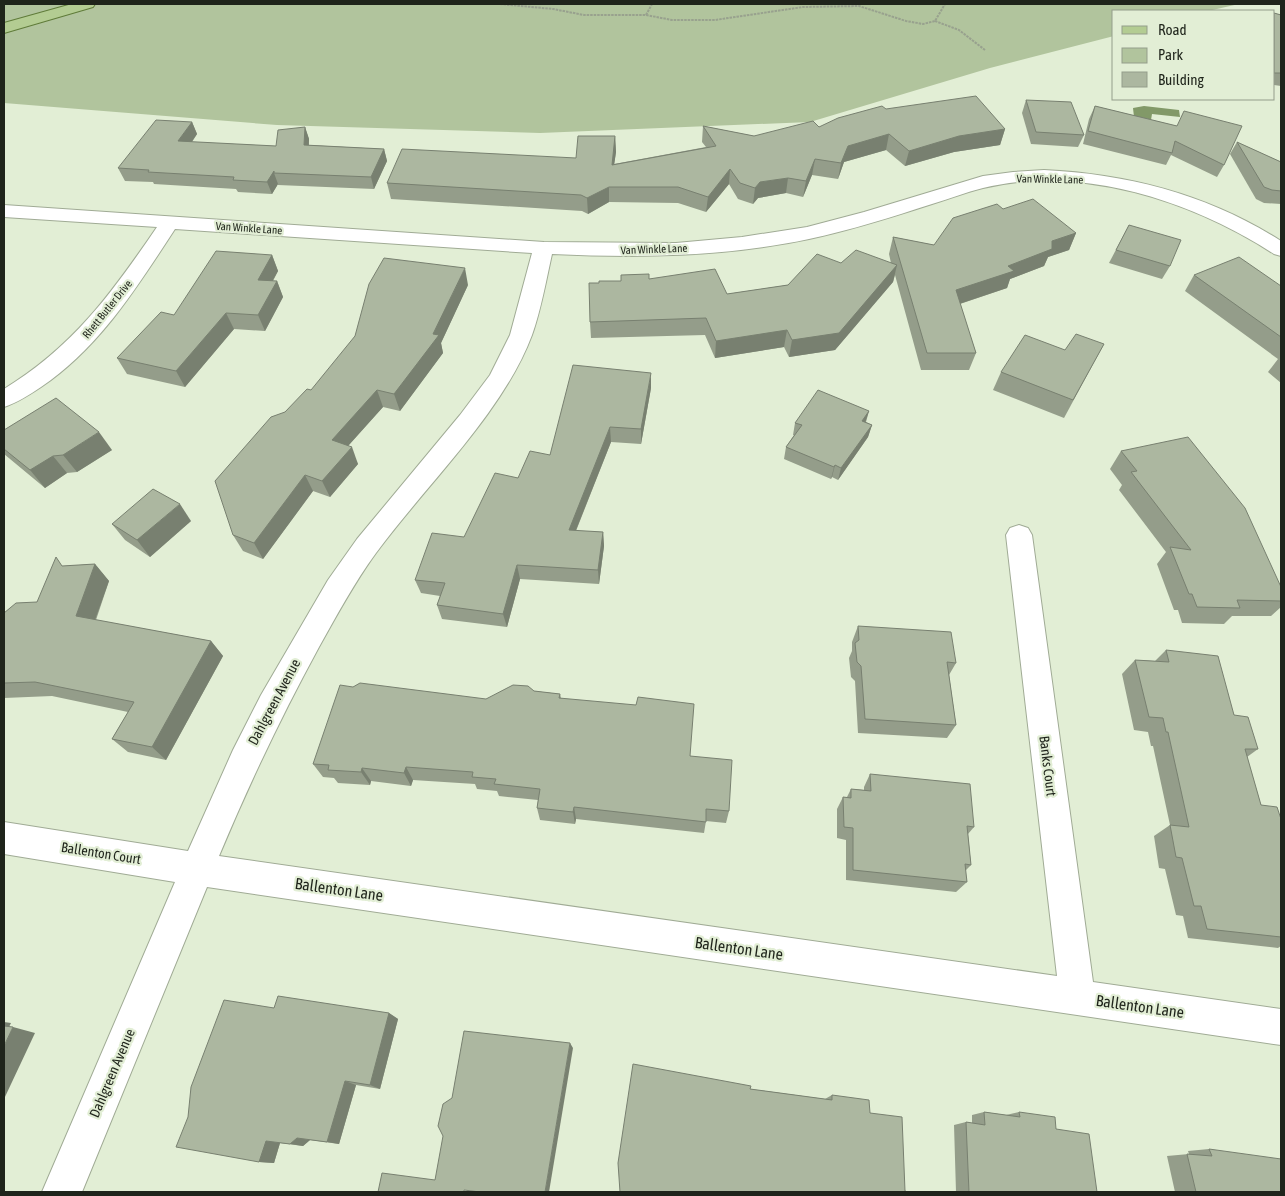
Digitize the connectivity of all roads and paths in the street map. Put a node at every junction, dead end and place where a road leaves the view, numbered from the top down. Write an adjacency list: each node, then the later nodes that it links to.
1 (88, 4): 7 (main road)
2 (500, 4): 5 (path)
3 (652, 4): 5 (path)
4 (945, 4): 6 (path)
5 (646, 15): 6 (path)
6 (935, 21): 8 (path)
7 (4, 28)
8 (985, 50)
9 (4, 211): 10 (street, Van Winkle Lane)
10 (170, 222): 11 (street, Van Winkle Lane); 13 (street, Rhett Butler Drive)
11 (544, 248): 12 (street, Van Winkle Lane); 16 (street, Dahlgreen Avenue)
12 (1281, 250)
13 (4, 399)
14 (1019, 535): 17 (street, Banks Court)
15 (4, 838): 16 (street, Ballenton Court)
16 (197, 869): 17 (street, Ballenton Lane); 19 (street, Dahlgreen Avenue)
17 (1077, 997): 18 (street, Ballenton Lane)
18 (1281, 1027)
19 (62, 1192)

